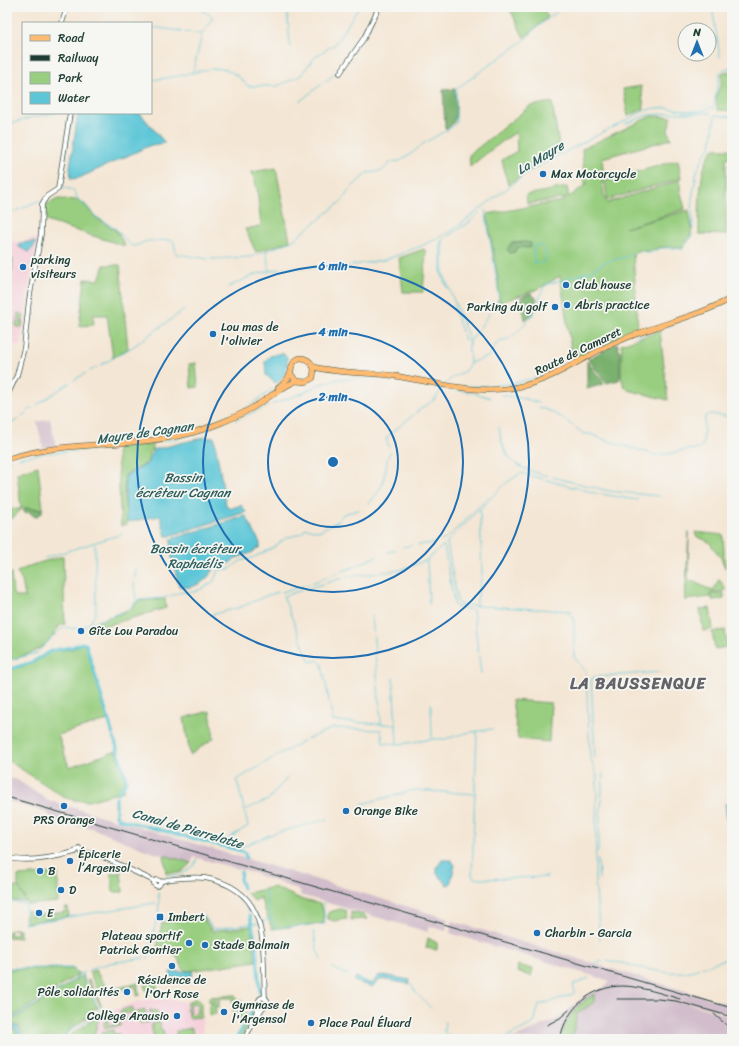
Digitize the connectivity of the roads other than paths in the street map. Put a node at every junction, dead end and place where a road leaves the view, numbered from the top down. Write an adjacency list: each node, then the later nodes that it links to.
1 (67, 7): 3 (street)
2 (379, 7): 4 (street)
3 (62, 22)
4 (340, 72)
5 (70, 114): 13 (street)
6 (732, 298): 8 (main road, Route de Camaret)
7 (314, 367): 8 (main road, Route de Camaret); 9 (main road, Route de Camaret); 10 (main road)
8 (331, 372): 10 (main road, Route de Camaret)
9 (291, 374): 11 (main road); 12 (main road, Route de Camaret)
10 (314, 375): 11 (main road, Route de Camaret)
11 (296, 381): 12 (main road, Route de Camaret)
12 (275, 392): 14 (main road, Route de Camaret)
13 (7, 396)
14 (7, 459)
15 (7, 857): 16 (street)
16 (263, 998): 17 (street); 17 (street)
17 (261, 1006): 18 (street)
18 (244, 1039)

